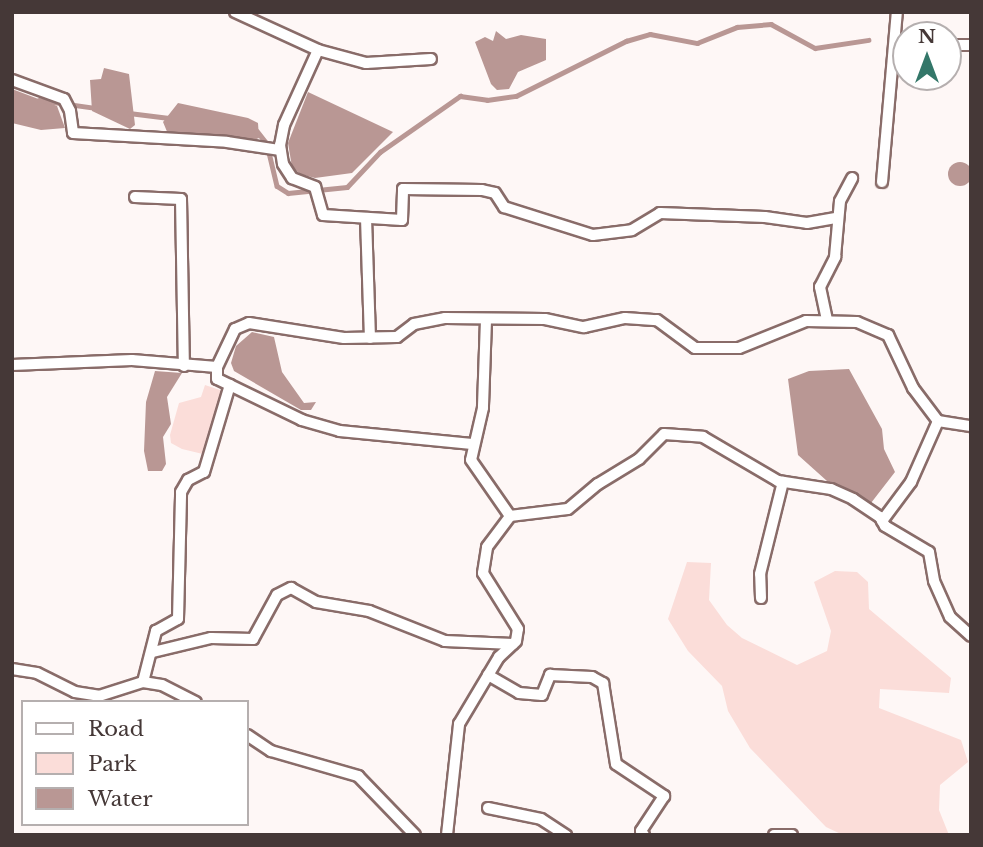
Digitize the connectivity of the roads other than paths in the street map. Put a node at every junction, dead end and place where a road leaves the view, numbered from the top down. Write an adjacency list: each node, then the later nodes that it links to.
1 (235, 12): 2 (street)
2 (318, 50): 3 (street); 6 (street)
3 (431, 59)
4 (12, 80): 6 (street)
5 (895, 91): 8 (street)
6 (281, 150): 10 (street)
7 (852, 178): 11 (street)
8 (882, 182)
9 (135, 197): 16 (street)
10 (366, 218): 11 (street); 14 (street)
11 (836, 218): 13 (street)
12 (486, 320): 13 (street); 14 (street); 21 (street)
13 (827, 320): 19 (street)
14 (370, 338): 17 (street)
15 (12, 365): 16 (street)
16 (184, 366): 17 (street)
17 (217, 367): 18 (street)
18 (230, 385): 21 (street); 28 (street)
19 (939, 421): 20 (street); 24 (street)
20 (971, 426)
21 (472, 444): 23 (street)
22 (783, 482): 23 (street); 24 (street); 25 (street)
23 (510, 516): 27 (street)
24 (882, 521): 26 (street)
25 (761, 598)
26 (971, 636)
27 (513, 644): 28 (street); 30 (street)
28 (153, 652): 31 (street)
29 (12, 669): 31 (street)
30 (488, 676): 35 (street); 37 (street)
31 (143, 682): 32 (street)
32 (191, 700)
33 (248, 735): 36 (street)
34 (488, 808): 38 (street)
35 (639, 833)
36 (415, 835)
37 (447, 835)
38 (566, 835)
39 (774, 835): 40 (street)
40 (792, 835)

